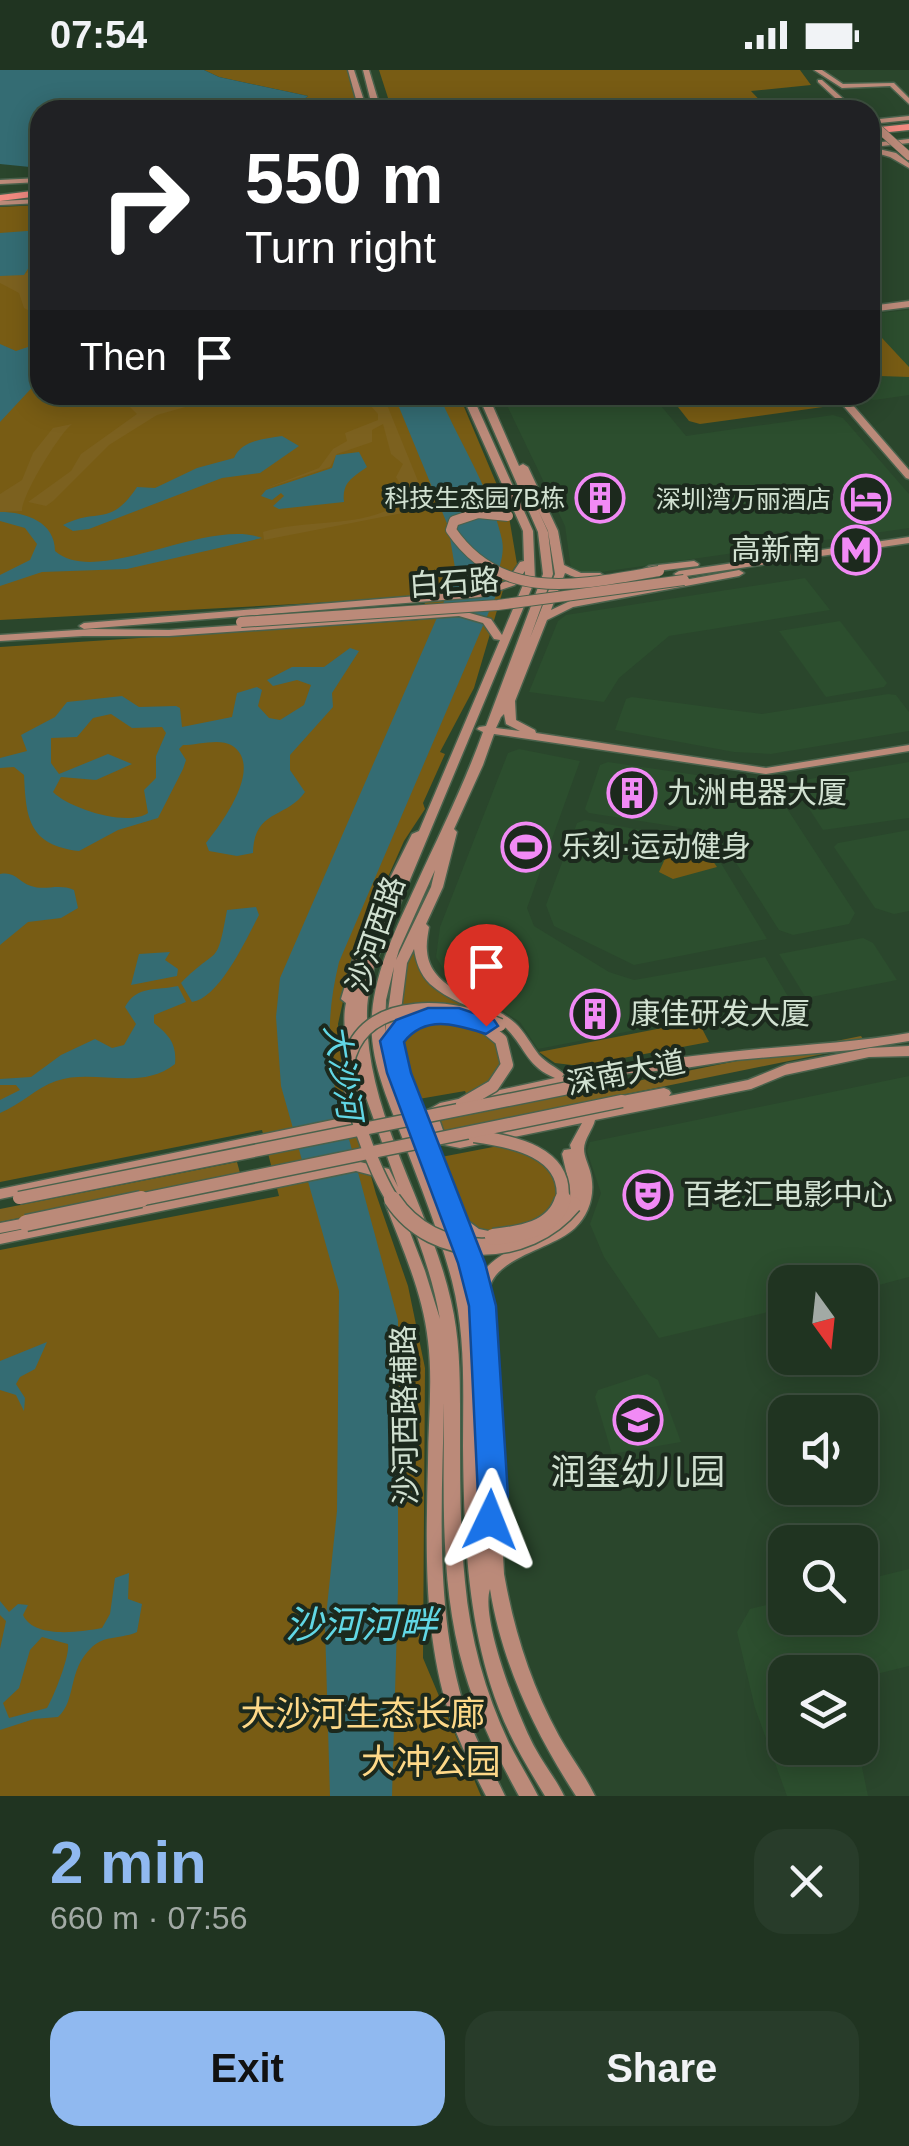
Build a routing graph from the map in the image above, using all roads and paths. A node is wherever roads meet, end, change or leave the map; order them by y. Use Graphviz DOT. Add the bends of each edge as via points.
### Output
graph roads {
  1 [pos="354,70"];
  2 [pos="814,70"];
  3 [pos="367,73"];
  4 [pos="354,82"];
  5 [pos="365,98"];
  6 [pos="362,100"];
  7 [pos="375,100"];
  8 [pos="381,100"];
  9 [pos="842,100"];
  10 [pos="843,100"];
  11 [pos="909,102"];
  12 [pos="907,126"];
  13 [pos="880,127"];
  14 [pos="880,134"];
  15 [pos="880,149"];
  16 [pos="880,150"];
  17 [pos="909,154"];
  18 [pos="896,156"];
  19 [pos="30,190"];
  20 [pos="30,190"];
  21 [pos="0,192"];
  22 [pos="909,303"];
  23 [pos="880,307"];
  24 [pos="471,405"];
  25 [pos="487,405"];
  26 [pos="491,405"];
  27 [pos="850,405"];
  28 [pos="851,405"];
  29 [pos="489,444"];
  30 [pos="909,467"];
  31 [pos="909,476"];
  32 [pos="540,502"];
  33 [pos="512,519"];
  34 [pos="909,544"];
  35 [pos="547,546"];
  36 [pos="769,560"];
  37 [pos="708,563"];
  38 [pos="524,564"];
  39 [pos="560,568"];
  40 [pos="740,572"];
  41 [pos="595,577"];
  42 [pos="682,577"];
  43 [pos="431,598"];
  44 [pos="601,598"];
  45 [pos="427,615"];
  46 [pos="544,619"];
  47 [pos="85,630"];
  48 [pos="497,633"];
  49 [pos="0,635"];
  50 [pos="528,657"];
  51 [pos="507,682"];
  52 [pos="484,695"];
  53 [pos="510,702"];
  54 [pos="491,724"];
  55 [pos="471,726"];
  56 [pos="530,734"];
  57 [pos="909,745"];
  58 [pos="478,764"];
  59 [pos="432,816"];
  60 [pos="454,820"];
  61 [pos="430,904"];
  62 [pos="365,976"];
  63 [pos="392,1041"];
  64 [pos="909,1044"];
  65 [pos="687,1062"];
  66 [pos="346,1066"];
  67 [pos="787,1070"];
  68 [pos="558,1074"];
  69 [pos="580,1076"];
  70 [pos="720,1083"];
  71 [pos="660,1103"];
  72 [pos="610,1112"];
  73 [pos="426,1116"];
  74 [pos="588,1122"];
  75 [pos="432,1138"];
  76 [pos="390,1196"];
  77 [pos="0,1198"];
  78 [pos="455,1218"];
  79 [pos="0,1228"];
  80 [pos="0,1239"];
  81 [pos="451,1249"];
  82 [pos="439,1283"];
  83 [pos="483,1306"];
  84 [pos="486,1326"];
  85 [pos="452,1491"];
  86 [pos="493,1500"];
  87 [pos="435,1545"];
  88 [pos="479,1617"];
  89 [pos="496,1796"];
  90 [pos="529,1796"];
  91 [pos="555,1796"];
  92 [pos="586,1796"];
  1 -- 4 [label="main road"];
  1 -- 5 [label="main road"];
  2 -- 9 [label="main road"];
  2 -- 10 [label="main road"];
  2 -- 11 [label="main road" via="842,86 892,84"];
  3 -- 7 [label="main road"];
  3 -- 8 [label="main road"];
  4 -- 5 [label="main road"];
  4 -- 6 [label="main road"];
  12 -- 13 [label="highway"];
  14 -- 17 [label="main road, bridge"];
  15 -- 17 [label="main road"];
  16 -- 18 [label="main road"];
  17 -- 18 [label="main road"];
  17 -- 18 [label="main road" via="885,147"];
  19 -- 21 [label="highway"];
  20 -- 21 [label="main road"];
  22 -- 23 [label="main road"];
  24 -- 29 [label="main road, 沙河西路"];
  25 -- 35 [label="main road, 沙河西路"];
  26 -- 32 [label="main road"];
  27 -- 31 [label="main road"];
  28 -- 30 [label="main road"];
  29 -- 33 [label="main road"];
  29 -- 52 [label="main road, 沙河西路" via="526,525 532,558 524,597"];
  32 -- 35 [label="main road"];
  32 -- 39 [label="main road"];
  33 -- 37 [label="main road, bridge" via="468,514 451,530 474,560 517,580 566,584"];
  33 -- 38 [label="main road"];
  34 -- 36 [label="main road, 白石路"];
  34 -- 40 [label="main road, 白石路"];
  35 -- 51 [label="main road, 沙河西路" via="545,590"];
  36 -- 37 [label="main road"];
  36 -- 42 [label="main road, 白石路"];
  37 -- 41 [label="main road"];
  38 -- 43 [label="main road" via="511,582 488,593"];
  38 -- 48 [label="main road"];
  39 -- 41 [label="main road"];
  39 -- 46 [label="main road"];
  40 -- 42 [label="main road, 白石路"];
  40 -- 44 [label="main road"];
  41 -- 44 [label="main road" via="579,588 588,598"];
  42 -- 47 [label="main road, 白石路, bridge" via="498,605"];
  43 -- 45 [label="main road" via="436,605"];
  43 -- 47 [label="main road"];
  44 -- 46 [label="main road" via="556,609"];
  45 -- 47 [label="main road" via="169,633"];
  45 -- 48 [label="main road, bridge" via="467,614"];
  46 -- 50 [label="main road"];
  47 -- 49 [label="main road, 白石路"];
  48 -- 52 [label="main road"];
  50 -- 51 [label="main road"];
  50 -- 53 [label="main road"];
  51 -- 54 [label="main road, 沙河西路"];
  52 -- 55 [label="main road, 沙河西路"];
  53 -- 54 [label="main road"];
  53 -- 56 [label="main road" via="510,722"];
  54 -- 55 [label="main road"];
  54 -- 56 [label="main road"];
  54 -- 58 [label="main road, 沙河西路"];
  55 -- 59 [label="main road, 沙河西路"];
  56 -- 57 [label="main road" via="766,771"];
  56 -- 58 [label="main road" via="496,742"];
  58 -- 60 [label="main road, 沙河西路"];
  59 -- 62 [label="main road, 沙河西路"];
  59 -- 66 [label="main road, 沙河西路辅路" via="408,848 350,987"];
  60 -- 61 [label="main road"];
  60 -- 81 [label="main road, 沙河西路" via="392,950 378,1027 388,1084"];
  61 -- 63 [label="main road" via="397,980"];
  61 -- 68 [label="main road" via="420,945 433,978 450,994 504,1020 535,1063"];
  62 -- 77 [label="main road" via="348,1032 360,1104 346,1122"];
  62 -- 82 [label="main road, 沙河西路" via="359,1029 366,1073"];
  63 -- 73 [label="main road, bridge" via="411,1022 449,1015 492,1030 504,1046 506,1066 484,1092"];
  63 -- 78 [label="main road"];
  64 -- 65 [label="main road, 深南大道" via="734,1052"];
  64 -- 67 [label="main road, 深南大道"];
  65 -- 69 [label="main road"];
  65 -- 73 [label="main road, 深南大道, bridge"];
  66 -- 68 [label="main road, bridge" via="362,1036 400,1013 454,1008 500,1024 526,1062"];
  66 -- 76 [label="main road, 沙河西路辅路, bridge"];
  67 -- 70 [label="main road, 深南大道"];
  67 -- 71 [label="main road"];
  68 -- 69 [label="main road"];
  69 -- 72 [label="main road" via="445,1106 431,1122 440,1140 454,1143"];
  70 -- 71 [label="main road"];
  70 -- 75 [label="main road, 深南大道, bridge"];
  71 -- 72 [label="main road"];
  72 -- 74 [label="main road"];
  73 -- 77 [label="main road, 深南大道, bridge"];
  74 -- 76 [label="main road, bridge" via="571,1136 576,1191 570,1211 545,1235 516,1245 440,1238 411,1221"];
  74 -- 83 [label="main road" via="577,1145 586,1184 580,1212 554,1237 494,1266 483,1283"];
  75 -- 78 [label="main road, bridge" via="512,1140 557,1164 565,1188 553,1216 526,1233 493,1237"];
  75 -- 79 [label="main road, 深南大道, bridge"];
  76 -- 87 [label="main road, 沙河西路辅路" via="434,1326"];
  78 -- 83 [label="main road"];
  80 -- 82 [label="main road" via="356,1166 384,1173"];
  81 -- 84 [label="main road"];
  81 -- 88 [label="main road, 沙河西路" via="470,1347"];
  82 -- 85 [label="main road, 沙河西路" via="451,1352"];
  83 -- 84 [label="main road"];
  84 -- 86 [label="main road"];
  85 -- 87 [label="main road"];
  85 -- 90 [label="main road, 沙河西路" via="454,1588 465,1652 492,1726"];
  86 -- 88 [label="main road"];
  86 -- 92 [label="main road" via="498,1589 511,1646 537,1714"];
  87 -- 89 [label="main road, 沙河西路辅路" via="443,1669 469,1746"];
  88 -- 91 [label="main road, 沙河西路" via="508,1710"];
}
